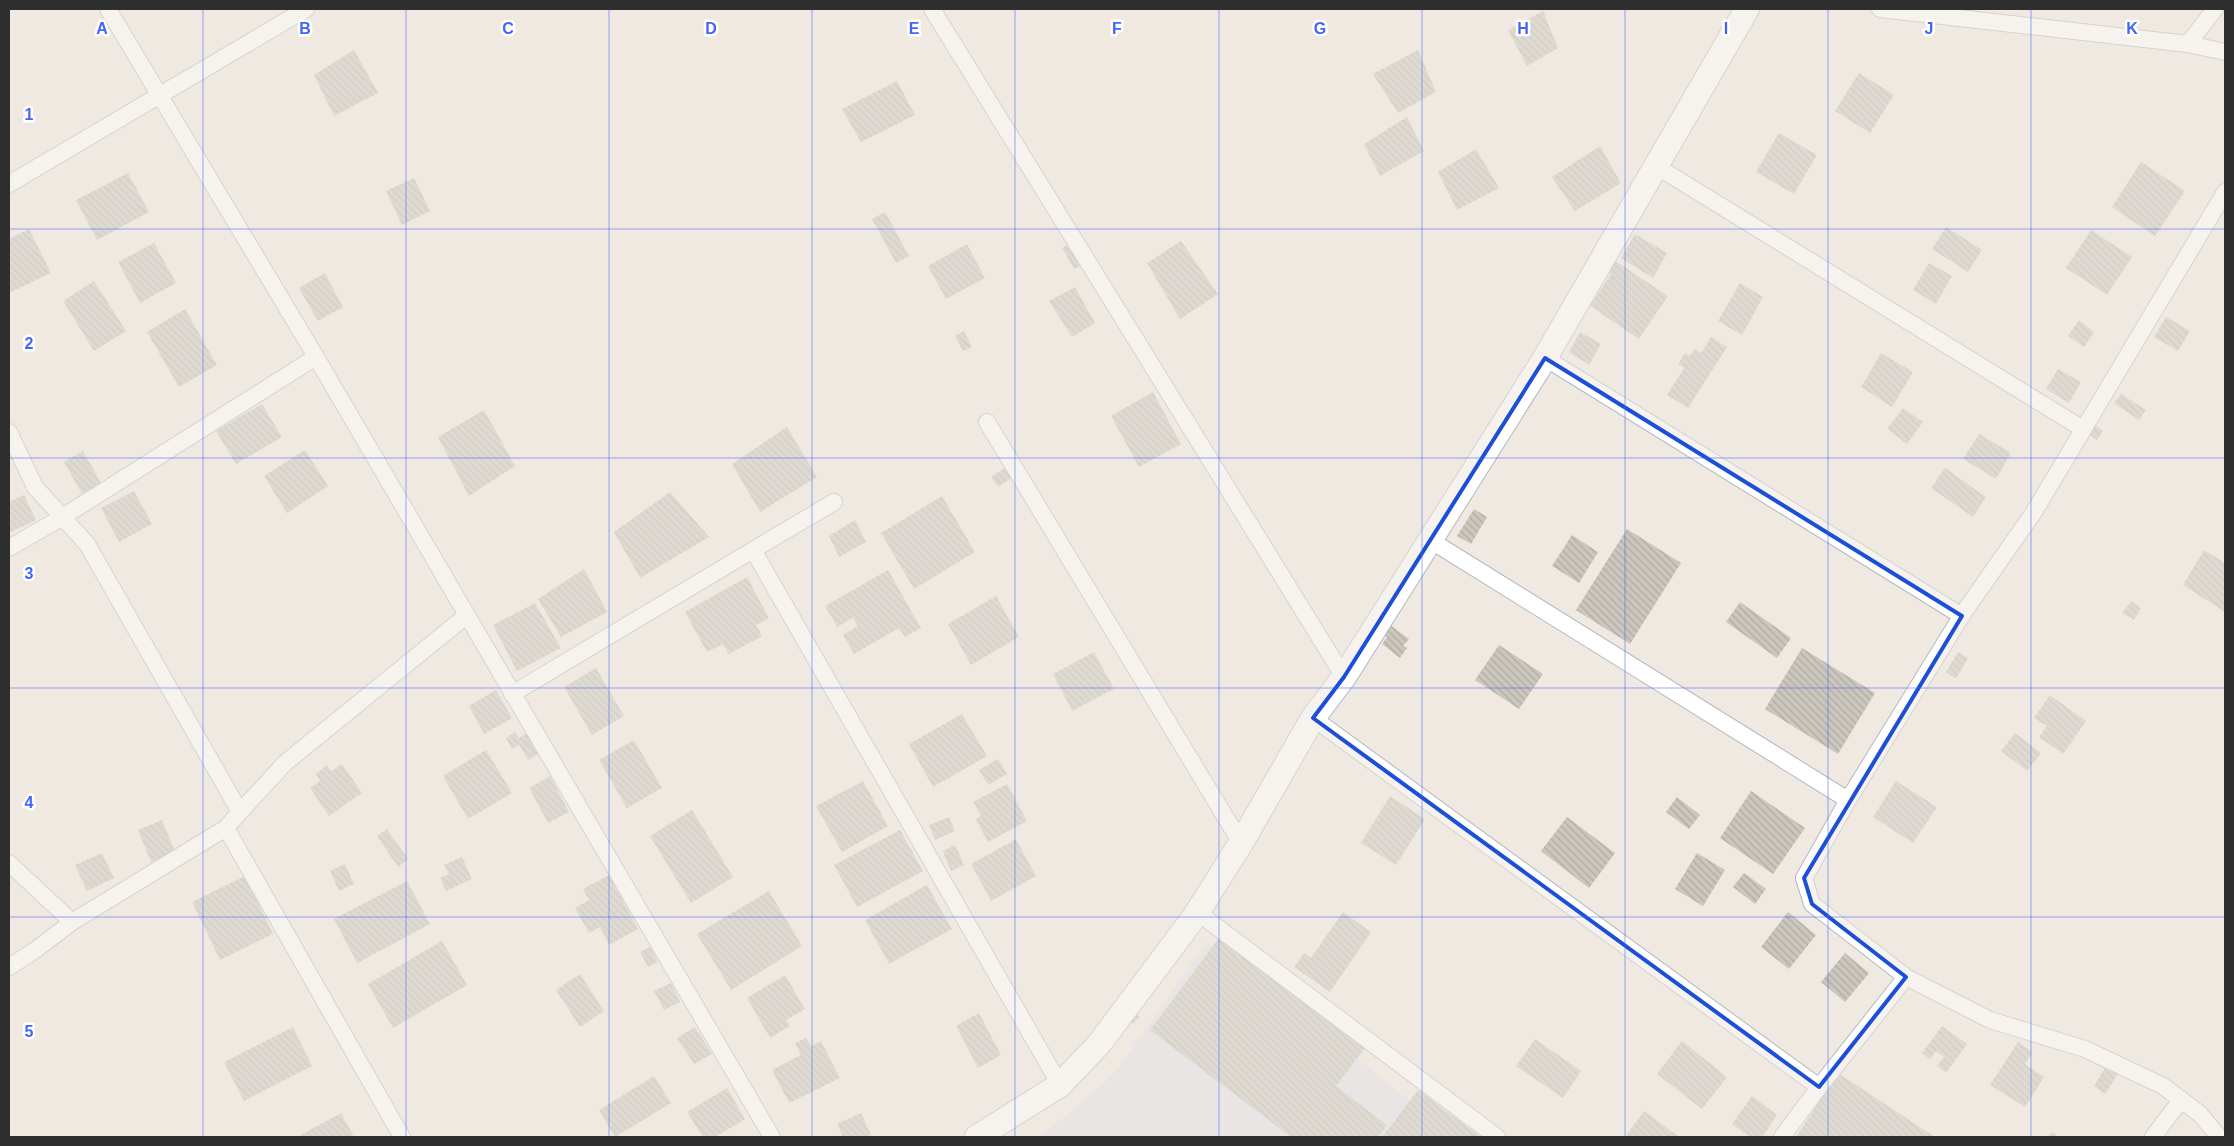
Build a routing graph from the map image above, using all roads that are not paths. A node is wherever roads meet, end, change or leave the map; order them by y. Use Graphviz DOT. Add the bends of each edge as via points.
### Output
graph roads {
  1 [pos="108,9"];
  2 [pos="306,9"];
  3 [pos="932,9"];
  4 [pos="1747,9"];
  5 [pos="1880,9"];
  6 [pos="2215,9"];
  7 [pos="2188,44"];
  8 [pos="2225,52"];
  9 [pos="160,96"];
  10 [pos="1656,166"];
  11 [pos="9,184"];
  12 [pos="2225,192"];
  13 [pos="316,357"];
  14 [pos="1544,358"];
  15 [pos="987,422"];
  16 [pos="2083,429"];
  17 [pos="9,432"];
  18 [pos="834,502"];
  19 [pos="61,518"];
  20 [pos="1430,540"];
  21 [pos="9,548"];
  22 [pos="753,550"];
  23 [pos="466,616"];
  24 [pos="1962,616"];
  25 [pos="1344,677"];
  26 [pos="512,694"];
  27 [pos="1314,718"];
  28 [pos="1848,800"];
  29 [pos="240,812"];
  30 [pos="226,828"];
  31 [pos="1241,843"];
  32 [pos="9,863"];
  33 [pos="1197,912"];
  34 [pos="72,922"];
  35 [pos="9,967"];
  36 [pos="1906,977"];
  37 [pos="1060,1085"];
  38 [pos="1819,1087"];
  39 [pos="2181,1100"];
  40 [pos="402,1137"];
  41 [pos="772,1137"];
  42 [pos="977,1137"];
  43 [pos="1498,1137"];
  44 [pos="1782,1137"];
  45 [pos="2153,1137"];
  46 [pos="2219,1137"];
  1 -- 9 [label="street"];
  2 -- 9 [label="street"];
  3 -- 25 [label="street"];
  4 -- 10 [label="street"];
  5 -- 7 [label="street"];
  6 -- 7 [label="street"];
  7 -- 8 [label="street"];
  9 -- 11 [label="street"];
  9 -- 13 [label="street"];
  10 -- 14 [label="street"];
  10 -- 16 [label="street"];
  12 -- 16 [label="street"];
  13 -- 19 [label="street"];
  13 -- 23 [label="street"];
  14 -- 20 [label="street"];
  14 -- 24 [label="street"];
  15 -- 31 [label="street"];
  16 -- 24 [label="street" via="2034,512"];
  17 -- 19 [label="street" via="35,487"];
  18 -- 22 [label="street"];
  19 -- 21 [label="street"];
  19 -- 29 [label="street" via="87,544"];
  20 -- 25 [label="street"];
  20 -- 28 [label="street"];
  22 -- 26 [label="street"];
  22 -- 37 [label="street"];
  23 -- 26 [label="street"];
  23 -- 29 [label="street" via="285,763"];
  24 -- 28 [label="street"];
  25 -- 27 [label="street"];
  26 -- 41 [label="street"];
  27 -- 31 [label="street"];
  27 -- 38 [label="street"];
  28 -- 36 [label="street" via="1804,878 1812,904"];
  29 -- 30 [label="street"];
  30 -- 34 [label="street"];
  30 -- 40 [label="street"];
  31 -- 33 [label="street"];
  32 -- 34 [label="street"];
  33 -- 37 [label="street" via="1099,1044"];
  33 -- 43 [label="street"];
  34 -- 35 [label="street"];
  36 -- 38 [label="street"];
  36 -- 39 [label="street" via="1990,1020 2085,1049 2163,1086"];
  37 -- 42 [label="street"];
  38 -- 44 [label="street"];
  39 -- 45 [label="street"];
  39 -- 46 [label="street" via="2200,1114"];
}
